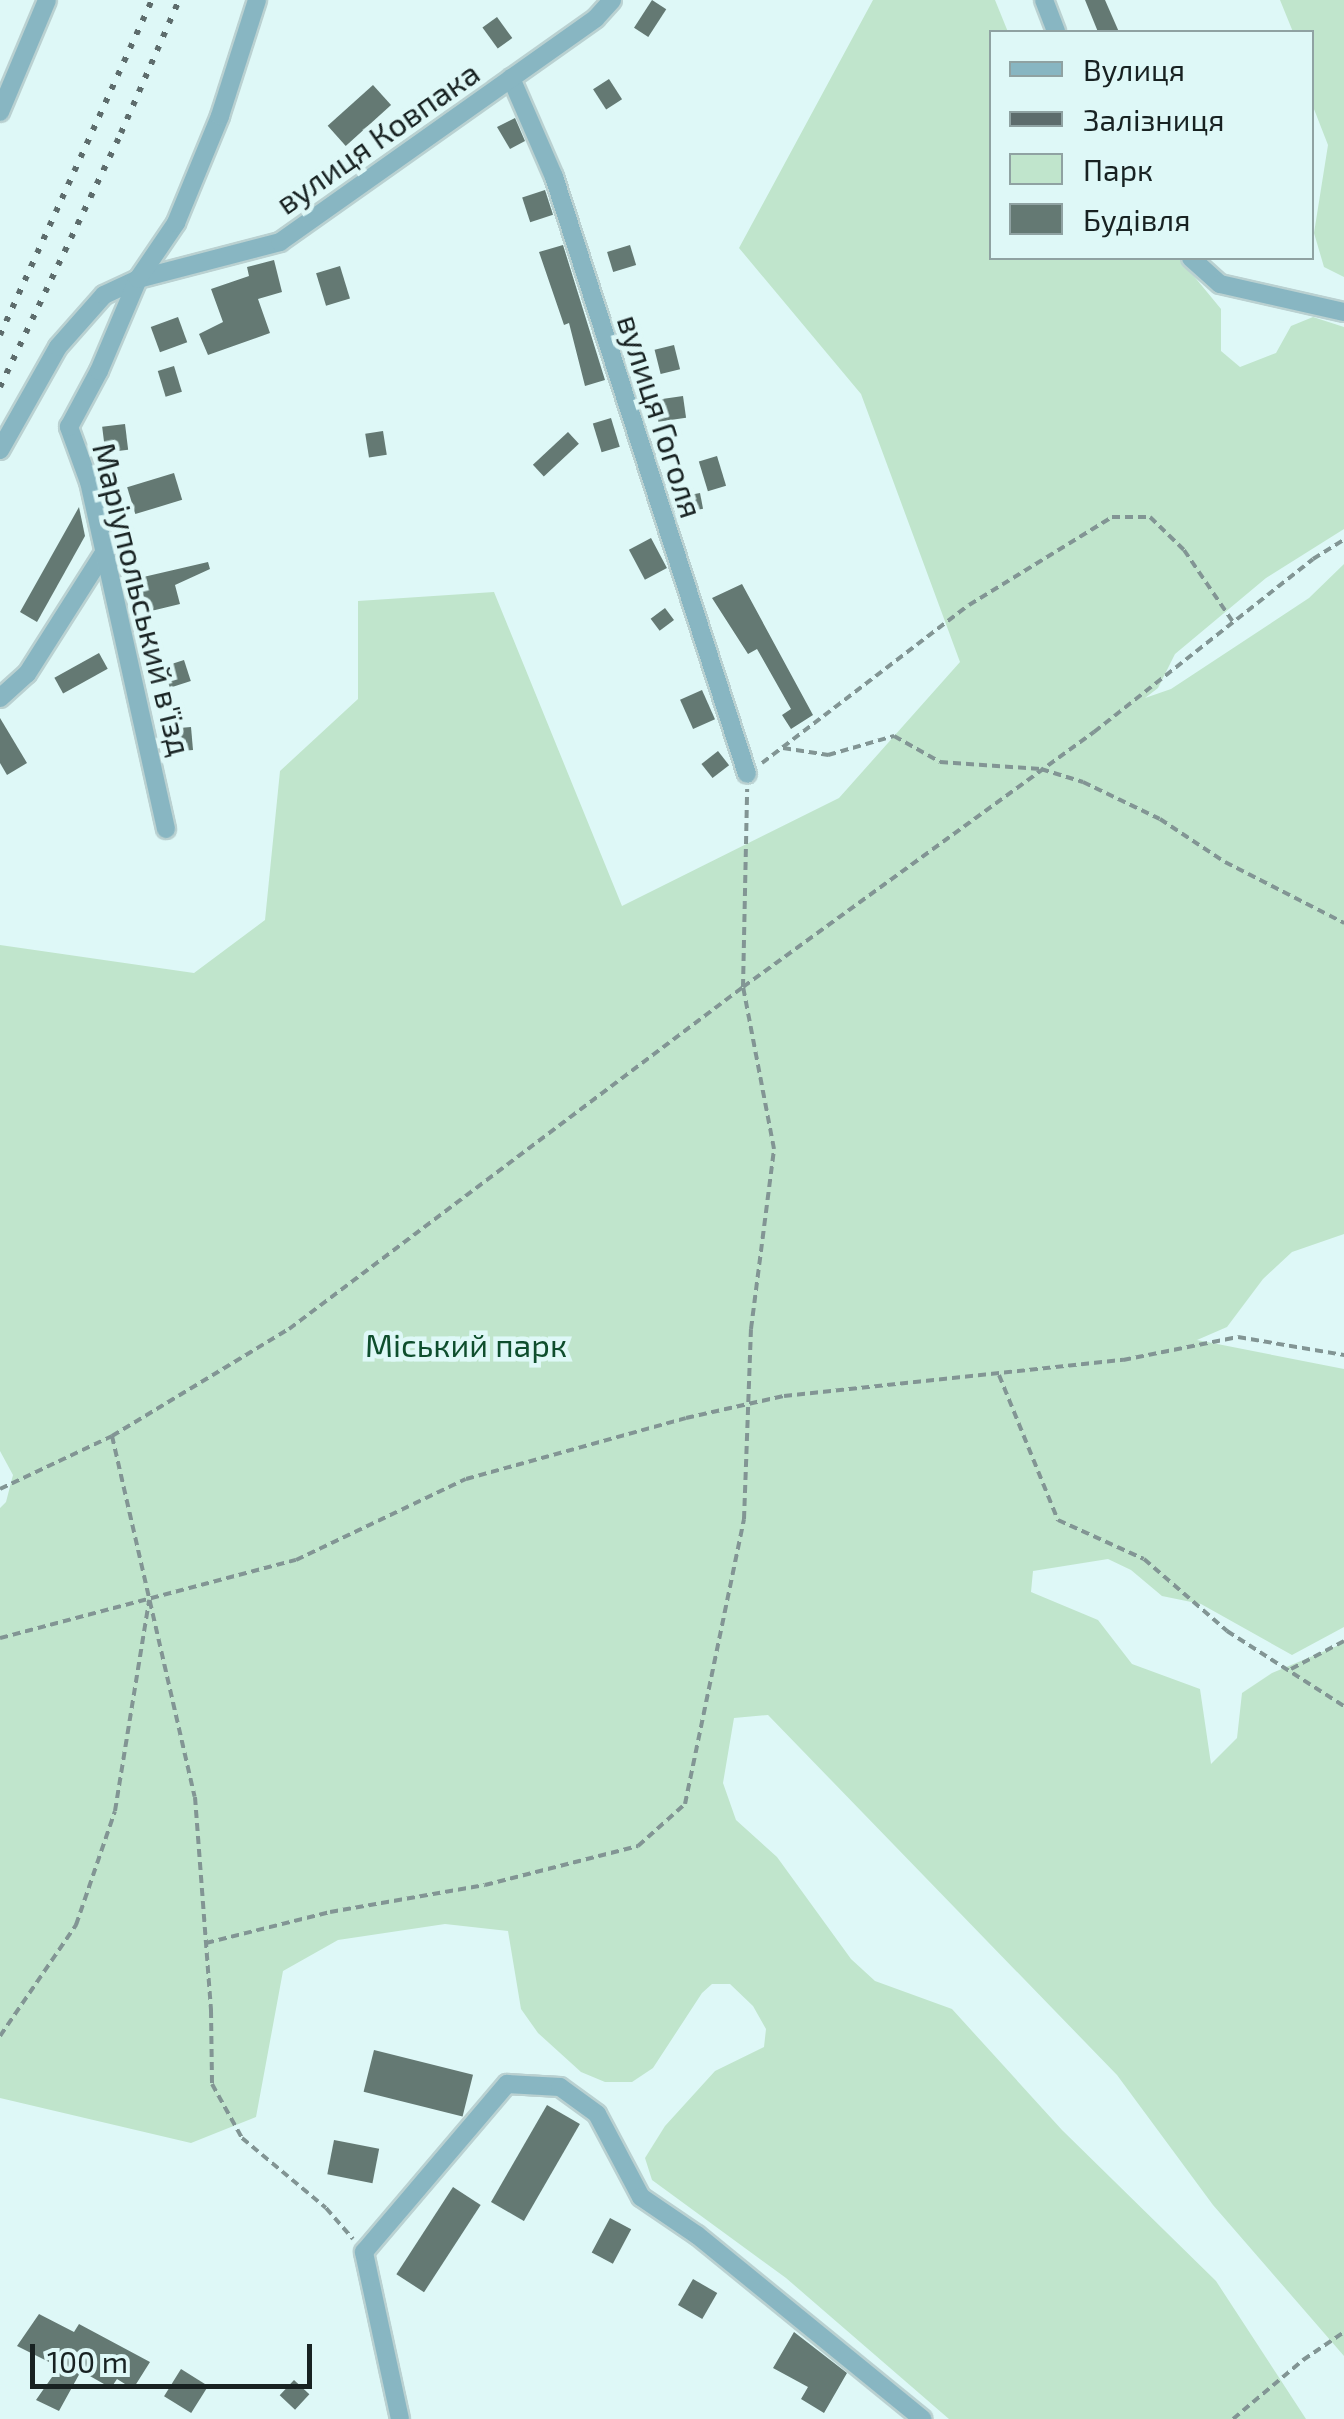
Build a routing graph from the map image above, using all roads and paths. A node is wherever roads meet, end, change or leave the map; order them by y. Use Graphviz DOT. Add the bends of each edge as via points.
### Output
graph roads {
  1 [pos="47,0"];
  2 [pos="257,0"];
  3 [pos="612,0"];
  4 [pos="1044,0"];
  5 [pos="1055,30"];
  6 [pos="511,78"];
  7 [pos="0,112"];
  8 [pos="1194,260"];
  9 [pos="138,278"];
  10 [pos="1344,312"];
  11 [pos="0,450"];
  12 [pos="1344,540"];
  13 [pos="105,550"];
  14 [pos="1232,622"];
  15 [pos="0,698"];
  16 [pos="783,748"];
  17 [pos="1040,770"];
  18 [pos="747,774"];
  19 [pos="166,829"];
  20 [pos="1344,923"];
  21 [pos="743,988"];
  22 [pos="1344,1355"];
  23 [pos="999,1375"];
  24 [pos="749,1404"];
  25 [pos="112,1436"];
  26 [pos="0,1489"];
  27 [pos="150,1596"];
  28 [pos="0,1638"];
  29 [pos="1344,1640"];
  30 [pos="1291,1669"];
  31 [pos="1344,1706"];
  32 [pos="206,1943"];
  33 [pos="0,2036"];
  34 [pos="364,2252"];
  35 [pos="1344,2332"];
  36 [pos="400,2419"];
  37 [pos="923,2419"];
  38 [pos="1233,2419"];
  1 -- 7 [label="street"];
  2 -- 9 [label="street" via="176,223"];
  3 -- 6 [label="street, вулиця Ковпака"];
  4 -- 5 [label="street"];
  6 -- 9 [label="street, вулиця Ковпака" via="280,242"];
  6 -- 18 [label="street, вулиця Гоголя" via="554,177"];
  8 -- 10 [label="street" via="1220,284"];
  9 -- 11 [label="street, вулиця Ковпака" via="104,295 80,318"];
  9 -- 13 [label="street, Маріупольський в'їзд" via="69,427"];
  12 -- 14 [label="path"];
  13 -- 15 [label="street" via="27,674"];
  13 -- 19 [label="street, Маріупольський в'їзд"];
  14 -- 16 [label="path" via="1184,550 1150,517 1112,517 969,605"];
  14 -- 17 [label="path"];
  16 -- 17 [label="path" via="828,755 894,736 940,762"];
  16 -- 18 [label="path"];
  17 -- 20 [label="path" via="1083,782 1160,819 1225,862"];
  17 -- 21 [label="path"];
  18 -- 21 [label="path"];
  21 -- 24 [label="path" via="774,1149 751,1329"];
  21 -- 25 [label="path" via="288,1328"];
  22 -- 23 [label="path" via="1238,1337"];
  23 -- 24 [label="path"];
  23 -- 30 [label="path" via="1058,1520 1144,1559 1226,1631"];
  24 -- 27 [label="path" via="466,1478 296,1560"];
  24 -- 32 [label="path" via="744,1518 685,1804 638,1846"];
  25 -- 26 [label="path"];
  25 -- 27 [label="path"];
  27 -- 28 [label="path"];
  27 -- 32 [label="path" via="194,1796"];
  27 -- 33 [label="path" via="115,1810 76,1925"];
  29 -- 30 [label="path"];
  30 -- 31 [label="path"];
  32 -- 34 [label="path" via="212,2084 242,2138 326,2208"];
  34 -- 36 [label="street"];
  34 -- 37 [label="street" via="506,2084 560,2087 597,2114 641,2197"];
  35 -- 38 [label="path"];
}
